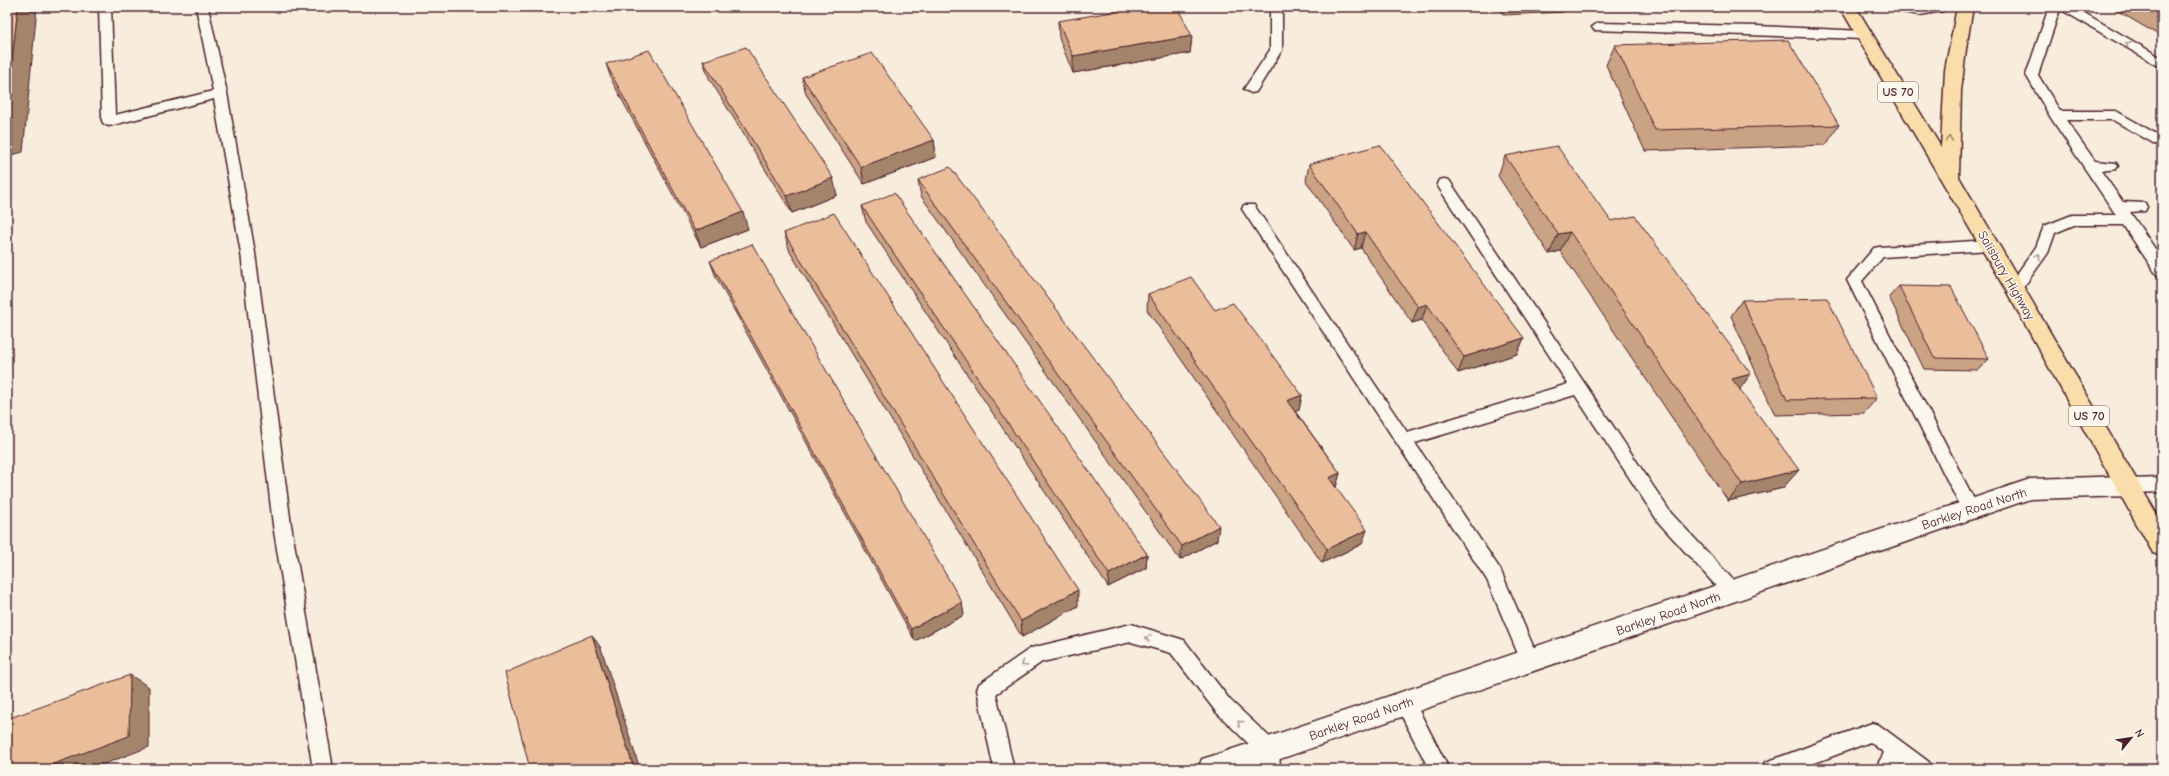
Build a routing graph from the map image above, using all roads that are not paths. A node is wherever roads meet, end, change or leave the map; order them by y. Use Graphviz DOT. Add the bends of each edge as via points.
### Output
graph roads {
  1 [pos="105,7"];
  2 [pos="202,7"];
  3 [pos="1276,7"];
  4 [pos="1848,7"];
  5 [pos="1904,7"];
  6 [pos="1937,7"];
  7 [pos="1965,7"];
  8 [pos="2056,7"];
  9 [pos="2065,7"];
  10 [pos="1598,27"];
  11 [pos="1864,36"];
  12 [pos="2162,64"];
  13 [pos="1251,90"];
  14 [pos="220,92"];
  15 [pos="2056,115"];
  16 [pos="2162,142"];
  17 [pos="2091,166"];
  18 [pos="2112,166"];
  19 [pos="1950,178"];
  20 [pos="1444,184"];
  21 [pos="2118,207"];
  22 [pos="2140,207"];
  23 [pos="1249,209"];
  24 [pos="2127,220"];
  25 [pos="1990,245"];
  26 [pos="2147,249"];
  27 [pos="2162,249"];
  28 [pos="2162,271"];
  29 [pos="2015,288"];
  30 [pos="1579,387"];
  31 [pos="1404,440"];
  32 [pos="2162,485"];
  33 [pos="2129,486"];
  34 [pos="1970,509"];
  35 [pos="2162,545"];
  36 [pos="1732,591"];
  37 [pos="1530,660"];
  38 [pos="1405,703"];
  39 [pos="1897,751"];
  40 [pos="1270,759"];
  41 [pos="323,769"];
  42 [pos="1004,769"];
  43 [pos="1212,769"];
  44 [pos="1439,769"];
  45 [pos="1773,769"];
  46 [pos="1885,769"];
  47 [pos="1922,769"];
  1 -- 14 [label="lane" via="109,121"];
  2 -- 14 [label="lane"];
  3 -- 13 [label="lane" via="1276,50"];
  4 -- 11 [label="highway, Salisbury Highway / US 70"];
  5 -- 6 [label="street" via="1920,10"];
  19 -- 7 [label="highway, one-way" via="1949,128 1952,86"];
  8 -- 15 [label="lane" via="2032,75"];
  12 -- 9 [label="lane, one-way"];
  10 -- 11 [label="lane" via="1756,30"];
  11 -- 19 [label="highway, Salisbury Highway / US 70"];
  14 -- 41 [label="lane" via="248,253 282,525"];
  15 -- 16 [label="lane" via="2116,116"];
  15 -- 17 [label="lane"];
  17 -- 18 [label="lane"];
  17 -- 21 [label="lane"];
  19 -- 25 [label="highway, Salisbury Highway / US 70"];
  20 -- 30 [label="lane"];
  21 -- 22 [label="lane"];
  21 -- 24 [label="lane"];
  23 -- 31 [label="lane"];
  24 -- 26 [label="lane"];
  29 -- 24 [label="lane, one-way" via="2043,249 2049,230 2072,220"];
  25 -- 29 [label="highway, Salisbury Highway / US 70"];
  25 -- 34 [label="lane" via="1879,252 1854,280"];
  26 -- 27 [label="lane"];
  26 -- 28 [label="lane"];
  29 -- 33 [label="highway, Salisbury Highway / US 70"];
  30 -- 31 [label="lane"];
  30 -- 36 [label="lane" via="1664,518"];
  31 -- 37 [label="lane" via="1494,575"];
  32 -- 33 [label="lane"];
  33 -- 34 [label="street, Barkley Road North" via="2030,489"];
  33 -- 35 [label="highway, Salisbury Highway / US 70"];
  34 -- 36 [label="street, Barkley Road North"];
  36 -- 37 [label="street, Barkley Road North"];
  37 -- 38 [label="street, Barkley Road North"];
  38 -- 40 [label="street, Barkley Road North"];
  38 -- 44 [label="lane"];
  39 -- 45 [label="lane" via="1872,732"];
  39 -- 46 [label="lane"];
  39 -- 47 [label="lane"];
  40 -- 42 [label="lane, one-way" via="1223,706 1178,646 1131,634 1038,654 986,690"];
  40 -- 43 [label="street, Barkley Road North"];
}
